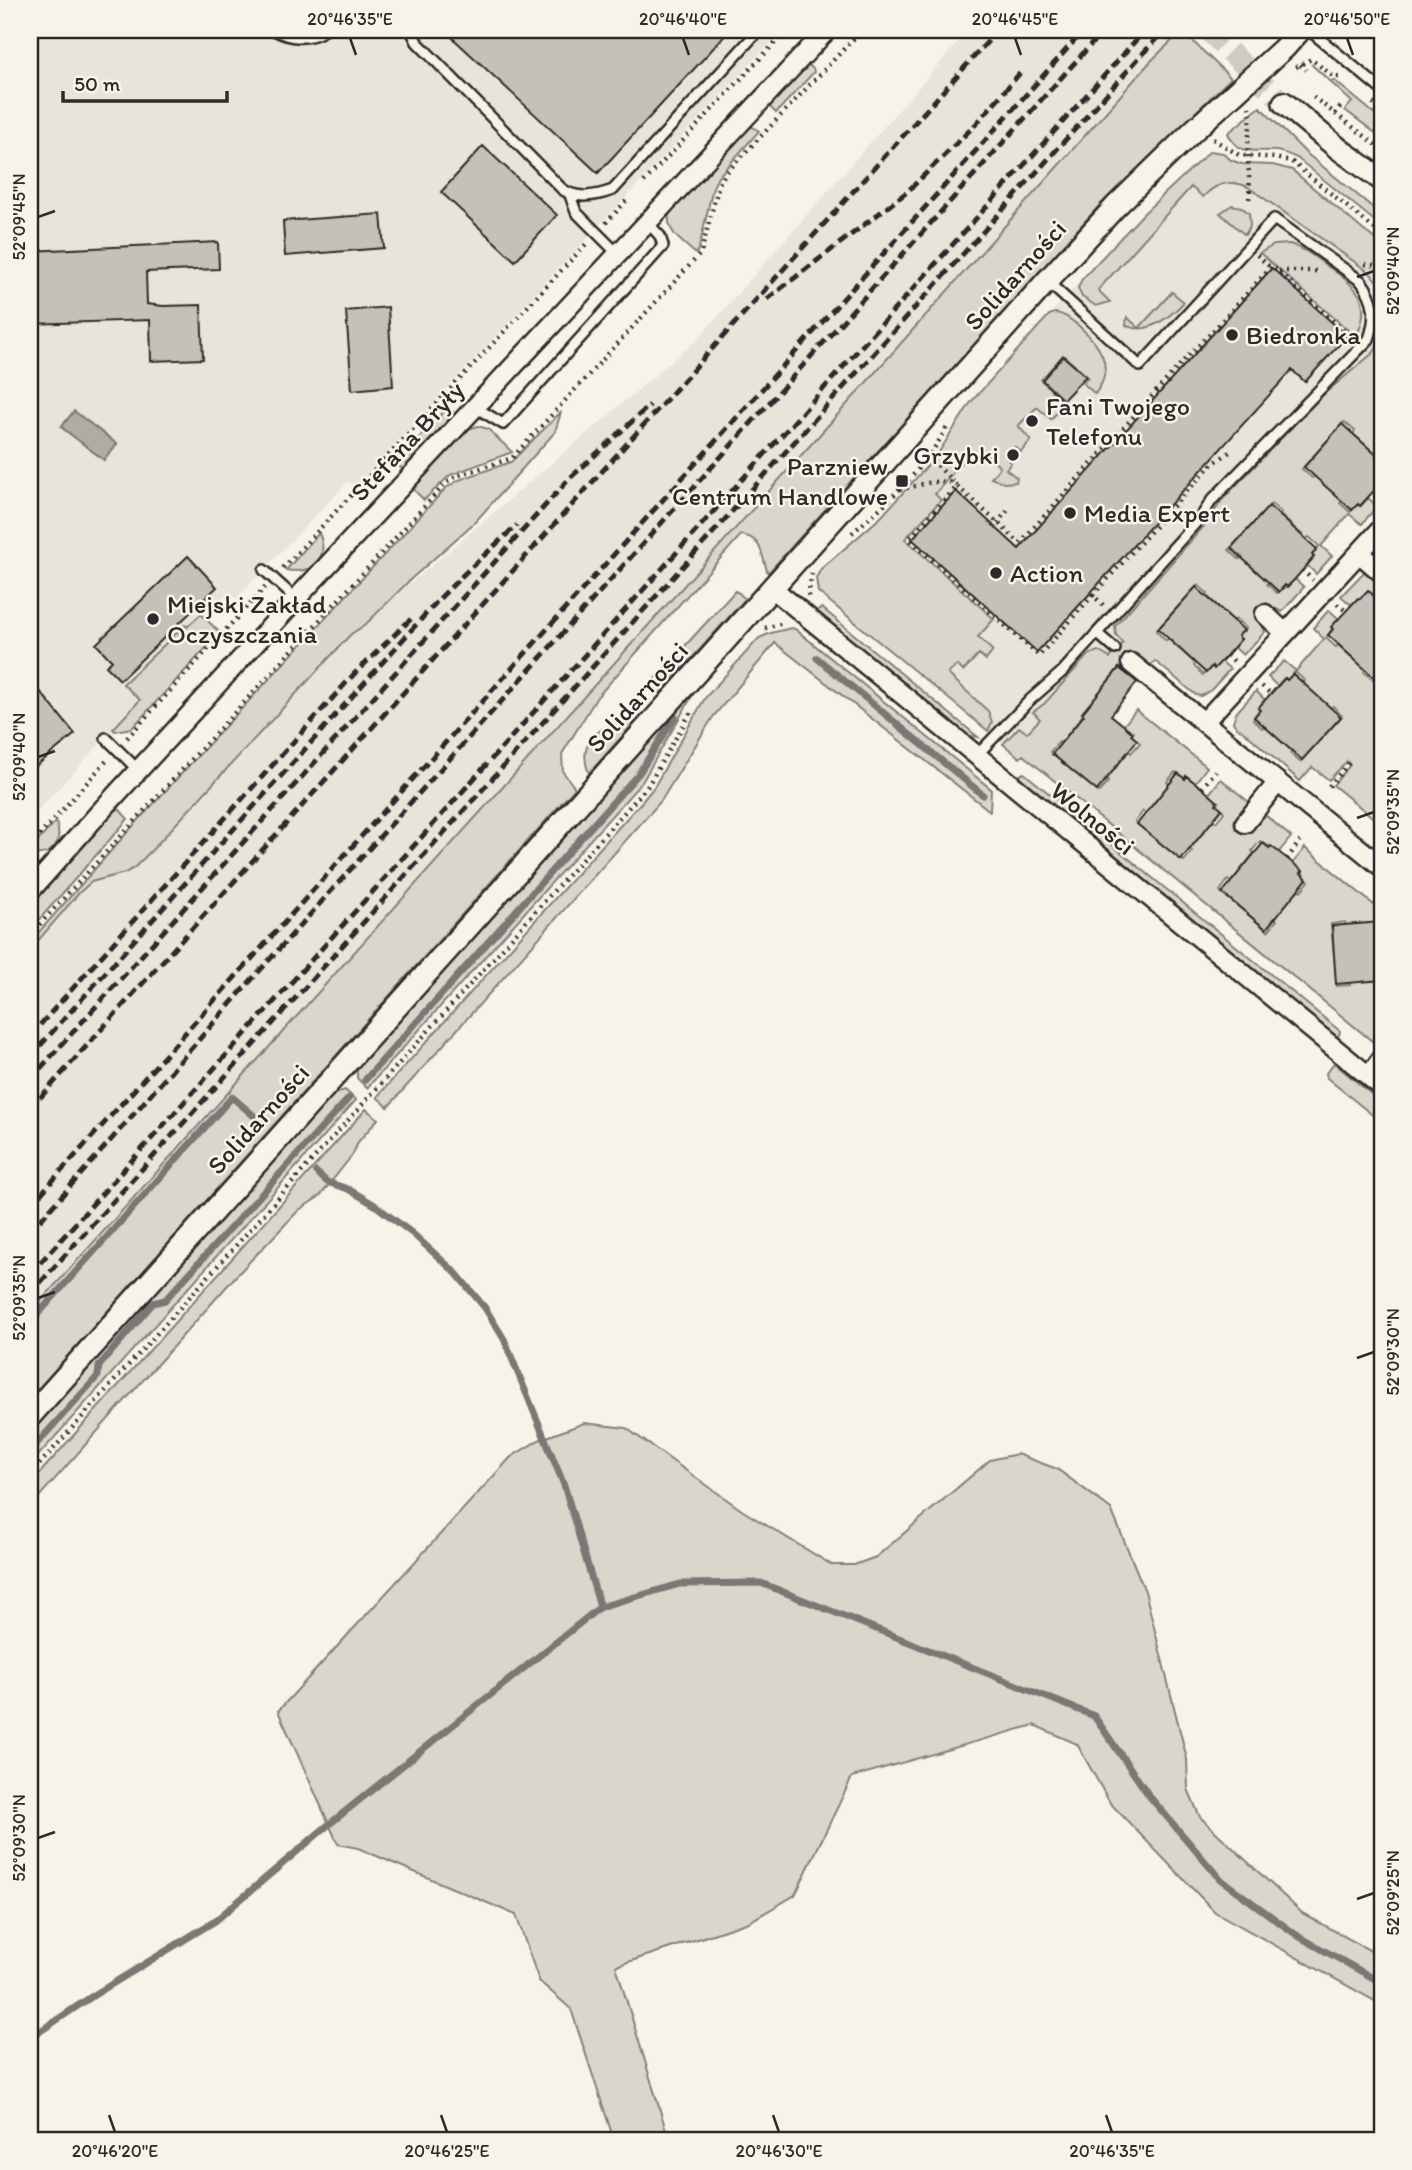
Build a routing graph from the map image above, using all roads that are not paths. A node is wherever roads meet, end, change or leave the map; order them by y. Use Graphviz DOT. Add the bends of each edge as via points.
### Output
graph roads {
  1 [pos="274,30"];
  2 [pos="325,30"];
  3 [pos="411,30"];
  4 [pos="759,30"];
  5 [pos="827,30"];
  6 [pos="1300,30"];
  7 [pos="1309,30"];
  8 [pos="1382,90"];
  9 [pos="1284,103"];
  10 [pos="1382,180"];
  11 [pos="570,195"];
  12 [pos="647,222"];
  13 [pos="618,254"];
  14 [pos="1047,281"];
  15 [pos="475,407"];
  16 [pos="1382,528"];
  17 [pos="1360,554"];
  18 [pos="264,570"];
  19 [pos="1382,573"];
  20 [pos="772,588"];
  21 [pos="296,599"];
  22 [pos="1265,614"];
  23 [pos="1286,633"];
  24 [pos="1098,634"];
  25 [pos="1115,649"];
  26 [pos="1131,663"];
  27 [pos="1204,722"];
  28 [pos="106,738"];
  29 [pos="976,756"];
  30 [pos="138,770"];
  31 [pos="1278,782"];
  32 [pos="1245,822"];
  33 [pos="1382,867"];
  34 [pos="34,878"];
  35 [pos="1382,1058"];
  36 [pos="1376,1081"];
  37 [pos="30,1416"];
  1 -- 2 [label="lane" via="292,38"];
  3 -- 11 [label="lane" via="417,42"];
  4 -- 11 [label="lane" via="613,190"];
  5 -- 12 [label="street, Stefana Bryły"];
  6 -- 14 [label="street, Solidarności" via="1116,206"];
  7 -- 8 [label="lane"];
  9 -- 10 [label="street"];
  11 -- 13 [label="lane" via="576,212"];
  12 -- 13 [label="street, Stefana Bryły"];
  12 -- 15 [label="lane" via="663,246 503,424"];
  13 -- 15 [label="street, Stefana Bryły"];
  14 -- 20 [label="street, Solidarności"];
  14 -- 24 [label="lane" via="1140,366 1274,219 1361,281 1375,307 1369,339 1212,500"];
  15 -- 21 [label="street, Stefana Bryły"];
  16 -- 17 [label="street"];
  17 -- 19 [label="street"];
  17 -- 23 [label="street"];
  18 -- 21 [label="lane"];
  20 -- 29 [label="street, Wolności"];
  20 -- 37 [label="street, Solidarności"];
  21 -- 30 [label="street, Stefana Bryły"];
  22 -- 23 [label="street"];
  23 -- 27 [label="street"];
  24 -- 25 [label="lane"];
  24 -- 29 [label="lane"];
  26 -- 27 [label="street"];
  27 -- 31 [label="street"];
  28 -- 30 [label="lane"];
  29 -- 36 [label="street, Wolności"];
  30 -- 34 [label="street, Stefana Bryły"];
  31 -- 32 [label="street"];
  31 -- 33 [label="street"];
  35 -- 36 [label="street"];
}
